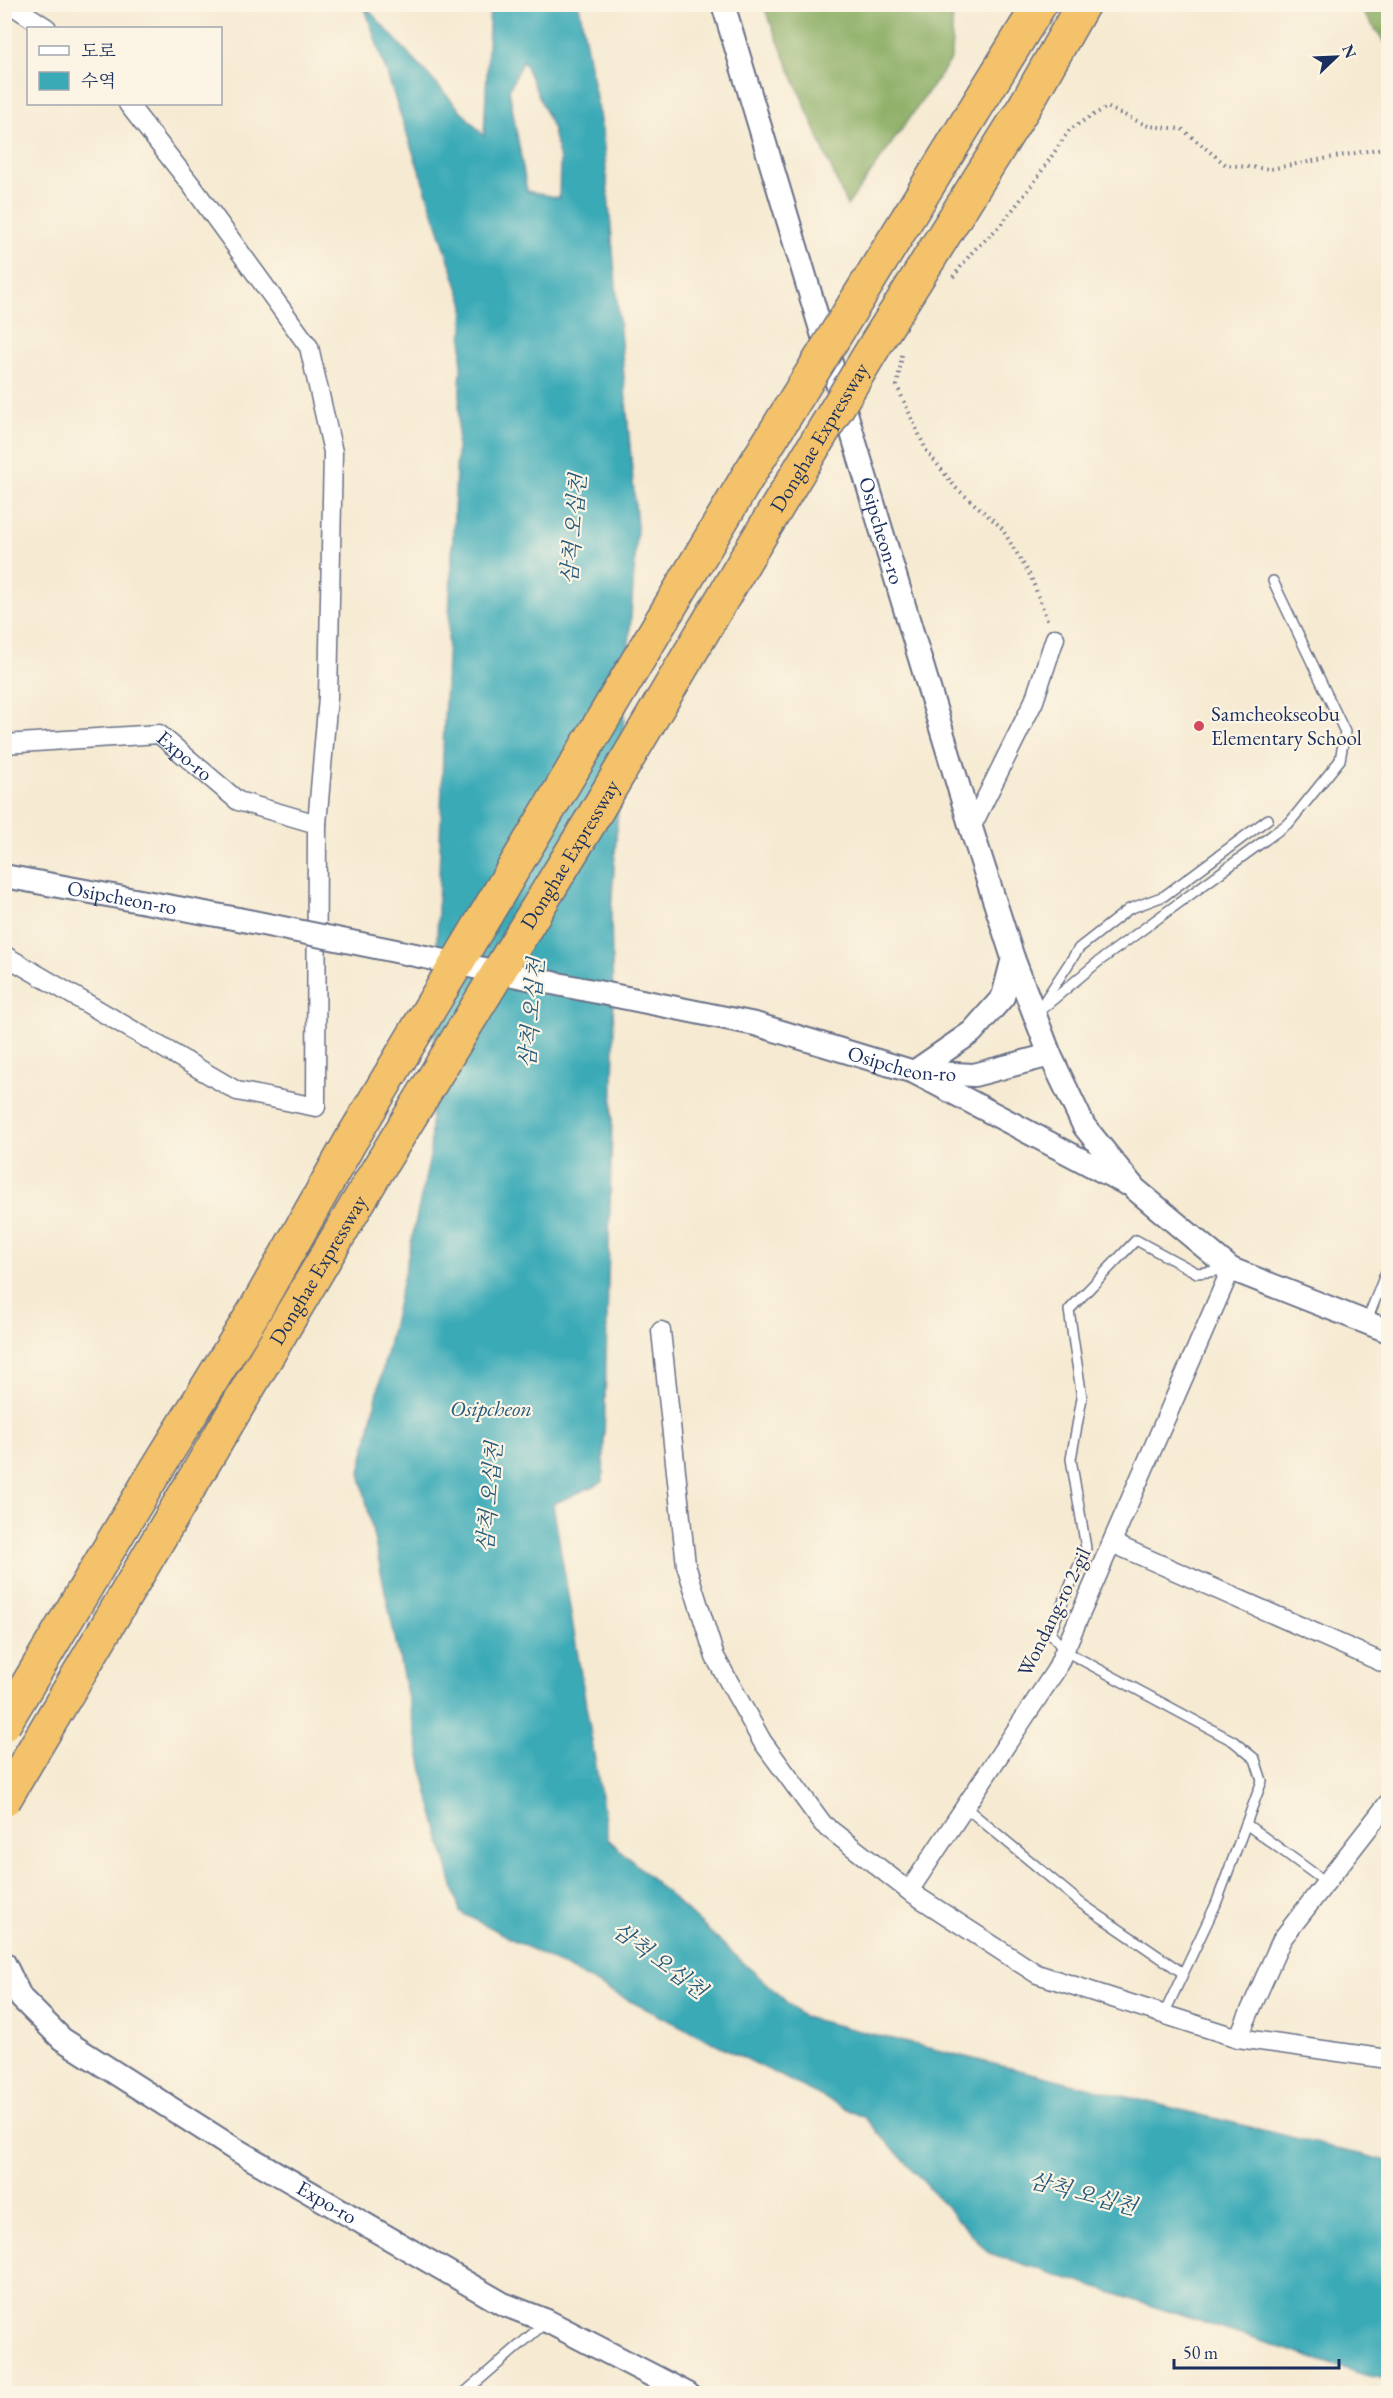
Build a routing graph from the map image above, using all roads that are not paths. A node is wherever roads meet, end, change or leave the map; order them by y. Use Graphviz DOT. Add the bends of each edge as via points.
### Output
graph roads {
  1 [pos="10,4"];
  2 [pos="723,4"];
  3 [pos="1040,4"];
  4 [pos="1083,4"];
  5 [pos="45,27"];
  6 [pos="129,105"];
  7 [pos="1273,581"];
  8 [pos="1054,638"];
  9 [pos="4,744"];
  10 [pos="1268,819"];
  11 [pos="316,824"];
  12 [pos="971,828"];
  13 [pos="4,876"];
  14 [pos="4,955"];
  15 [pos="1013,958"];
  16 [pos="1035,1016"];
  17 [pos="1050,1055"];
  18 [pos="915,1072"];
  19 [pos="1135,1189"];
  20 [pos="1389,1267"];
  21 [pos="1231,1269"];
  22 [pos="1366,1323"];
  23 [pos="662,1331"];
  24 [pos="1389,1331"];
  25 [pos="1112,1543"];
  26 [pos="1065,1651"];
  27 [pos="1389,1665"];
  28 [pos="4,1724"];
  29 [pos="4,1800"];
  30 [pos="1389,1803"];
  31 [pos="965,1807"];
  32 [pos="1246,1824"];
  33 [pos="1326,1883"];
  34 [pos="909,1891"];
  35 [pos="4,1963"];
  36 [pos="1184,1973"];
  37 [pos="1164,2014"];
  38 [pos="1239,2038"];
  39 [pos="1389,2059"];
  40 [pos="547,2321"];
  41 [pos="463,2394"];
  42 [pos="688,2394"];
  1 -- 5 [label="street"];
  2 -- 12 [label="street, Osipcheon-ro"];
  3 -- 28 [label="highway, Donghae Expressway, bridge" via="748,476 255,1310"];
  4 -- 29 [label="highway, Donghae Expressway, bridge" via="1026,104 877,342 372,1179"];
  6 -- 11 [label="street" via="309,347 333,452 327,697"];
  7 -- 16 [label="lane" via="1345,732 1340,760 1290,822 1098,962"];
  8 -- 12 [label="street" via="1034,701"];
  9 -- 11 [label="street, Expo-ro" via="159,734 238,801"];
  10 -- 16 [label="lane" via="1164,896 1129,909 1079,948"];
  11 -- 14 [label="street" via="316,1107 237,1091"];
  12 -- 15 [label="street, Osipcheon-ro"];
  13 -- 18 [label="street, Osipcheon-ro, bridge" via="238,919 755,1024"];
  15 -- 16 [label="street, Osipcheon-ro"];
  15 -- 18 [label="street" via="1003,997 972,1032"];
  16 -- 17 [label="street, Osipcheon-ro"];
  17 -- 18 [label="street, Osipcheon-ro" via="974,1075"];
  17 -- 19 [label="street, Osipcheon-ro" via="1084,1126"];
  18 -- 19 [label="street"];
  19 -- 21 [label="street, Osipcheon-ro"];
  20 -- 22 [label="lane"];
  21 -- 22 [label="street, Osipcheon-ro"];
  21 -- 25 [label="street"];
  21 -- 26 [label="lane" via="1197,1274 1136,1240 1069,1310 1082,1398 1071,1459 1086,1548 1050,1633"];
  22 -- 24 [label="street, Osipcheon-ro"];
  23 -- 34 [label="street" via="686,1565 715,1658 762,1741 823,1824"];
  25 -- 26 [label="street, Wondang-ro 2-gil"];
  25 -- 27 [label="street, Wondang-ro 2-gil"];
  26 -- 31 [label="street, Wondang-ro 2-gil"];
  26 -- 32 [label="lane" via="1233,1741 1255,1759 1262,1780"];
  30 -- 33 [label="street"];
  31 -- 34 [label="street, Wondang-ro 2-gil"];
  31 -- 36 [label="lane" via="1082,1904"];
  32 -- 33 [label="lane"];
  32 -- 36 [label="lane" via="1216,1904"];
  33 -- 38 [label="street" via="1282,1939"];
  34 -- 37 [label="street" via="1037,1974"];
  35 -- 40 [label="street, Expo-ro" via="21,1998 62,2039 233,2148 503,2304"];
  36 -- 37 [label="lane"];
  37 -- 38 [label="street"];
  38 -- 39 [label="street"];
  40 -- 41 [label="lane"];
  40 -- 42 [label="street, Expo-ro"];
}
